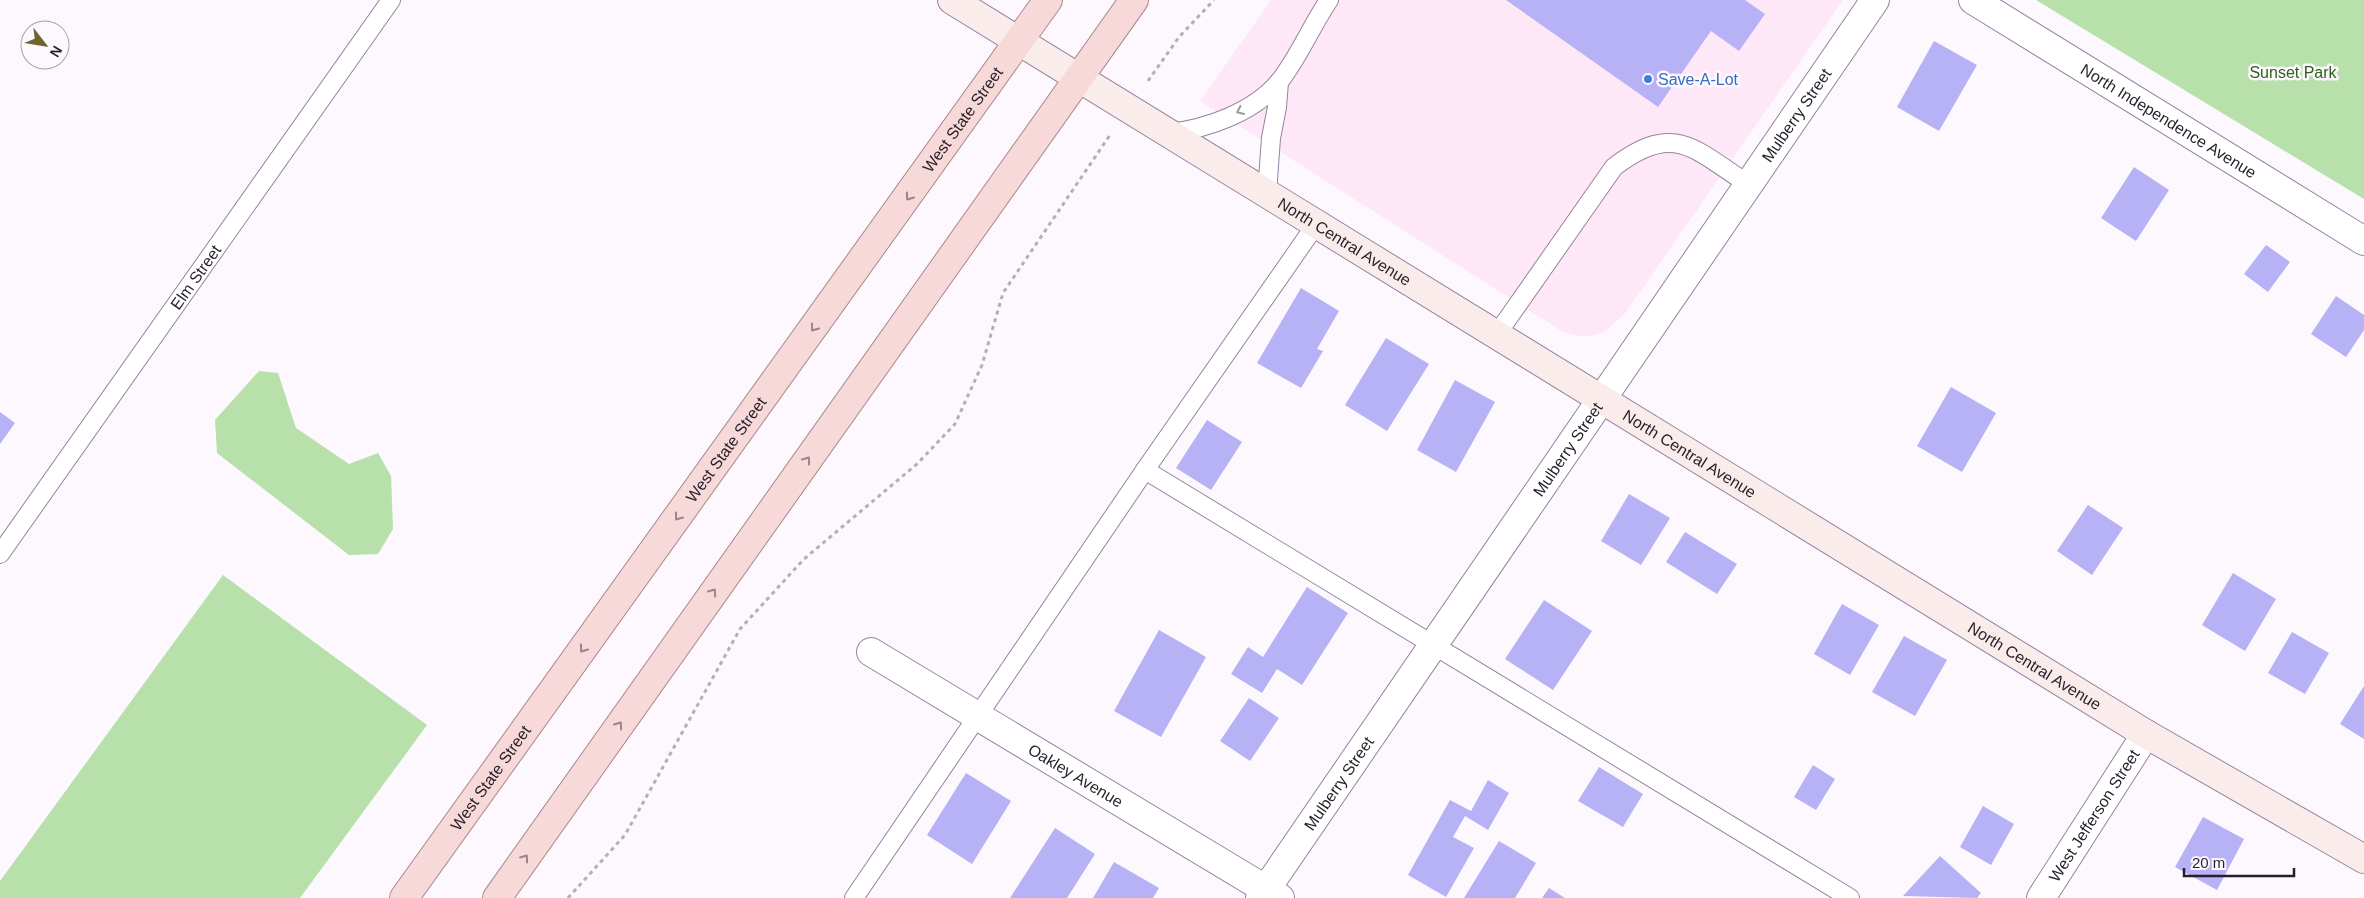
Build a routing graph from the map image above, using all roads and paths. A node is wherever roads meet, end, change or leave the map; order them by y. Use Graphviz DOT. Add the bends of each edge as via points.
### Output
graph roads {
  1 [pos="391,0"];
  2 [pos="952,0"];
  3 [pos="1048,0"];
  4 [pos="1134,0"];
  5 [pos="1214,0"];
  6 [pos="1329,0"];
  7 [pos="1875,0"];
  8 [pos="1973,0"];
  9 [pos="1020,42"];
  10 [pos="1080,78"];
  11 [pos="1279,82"];
  12 [pos="1128,108"];
  13 [pos="1170,133"];
  14 [pos="1748,184"];
  15 [pos="1267,193"];
  16 [pos="1317,223"];
  17 [pos="2364,241"];
  18 [pos="1497,334"];
  19 [pos="1601,398"];
  20 [pos="1145,470"];
  21 [pos="0,554"];
  22 [pos="1432,646"];
  23 [pos="871,652"];
  24 [pos="977,716"];
  25 [pos="2146,734"];
  26 [pos="2364,859"];
  27 [pos="1269,895"];
  28 [pos="404,898"];
  29 [pos="497,898"];
  30 [pos="568,898"];
  31 [pos="854,898"];
  32 [pos="1850,898"];
  33 [pos="2040,898"];
  1 -- 21 [label="lane, Elm Street"];
  2 -- 9 [label="main road, North Central Avenue"];
  3 -- 9 [label="main road, West State Street"];
  4 -- 10 [label="main road"];
  5 -- 12 [label="path" via="1179,37"];
  6 -- 11 [label="lane"];
  7 -- 14 [label="street, Mulberry Street"];
  8 -- 17 [label="street, North Independence Avenue"];
  9 -- 10 [label="main road, North Central Avenue"];
  9 -- 28 [label="main road, West State Street, one-way"];
  10 -- 12 [label="main road, North Central Avenue"];
  29 -- 10 [label="main road, one-way"];
  11 -- 13 [label="lane, one-way" via="1253,104 1223,119 1190,131"];
  11 -- 15 [label="lane"];
  12 -- 13 [label="main road, North Central Avenue"];
  12 -- 30 [label="path" via="1003,292 982,365 955,424 917,464 804,558 740,628 625,835"];
  13 -- 15 [label="main road, North Central Avenue"];
  14 -- 18 [label="lane" via="1677,142 1658,142 1634,151 1614,167"];
  14 -- 19 [label="street, Mulberry Street"];
  15 -- 16 [label="main road, North Central Avenue"];
  16 -- 18 [label="main road, North Central Avenue"];
  16 -- 20 [label="lane"];
  18 -- 19 [label="main road, North Central Avenue"];
  19 -- 22 [label="street, Mulberry Street"];
  19 -- 25 [label="main road, North Central Avenue"];
  20 -- 22 [label="lane"];
  20 -- 24 [label="lane"];
  22 -- 27 [label="street, Mulberry Street"];
  22 -- 32 [label="lane"];
  23 -- 24 [label="street, Oakley Avenue"];
  24 -- 27 [label="street, Oakley Avenue"];
  24 -- 31 [label="lane"];
  25 -- 26 [label="main road, North Central Avenue"];
  25 -- 33 [label="street, West Jefferson Street"];
}
